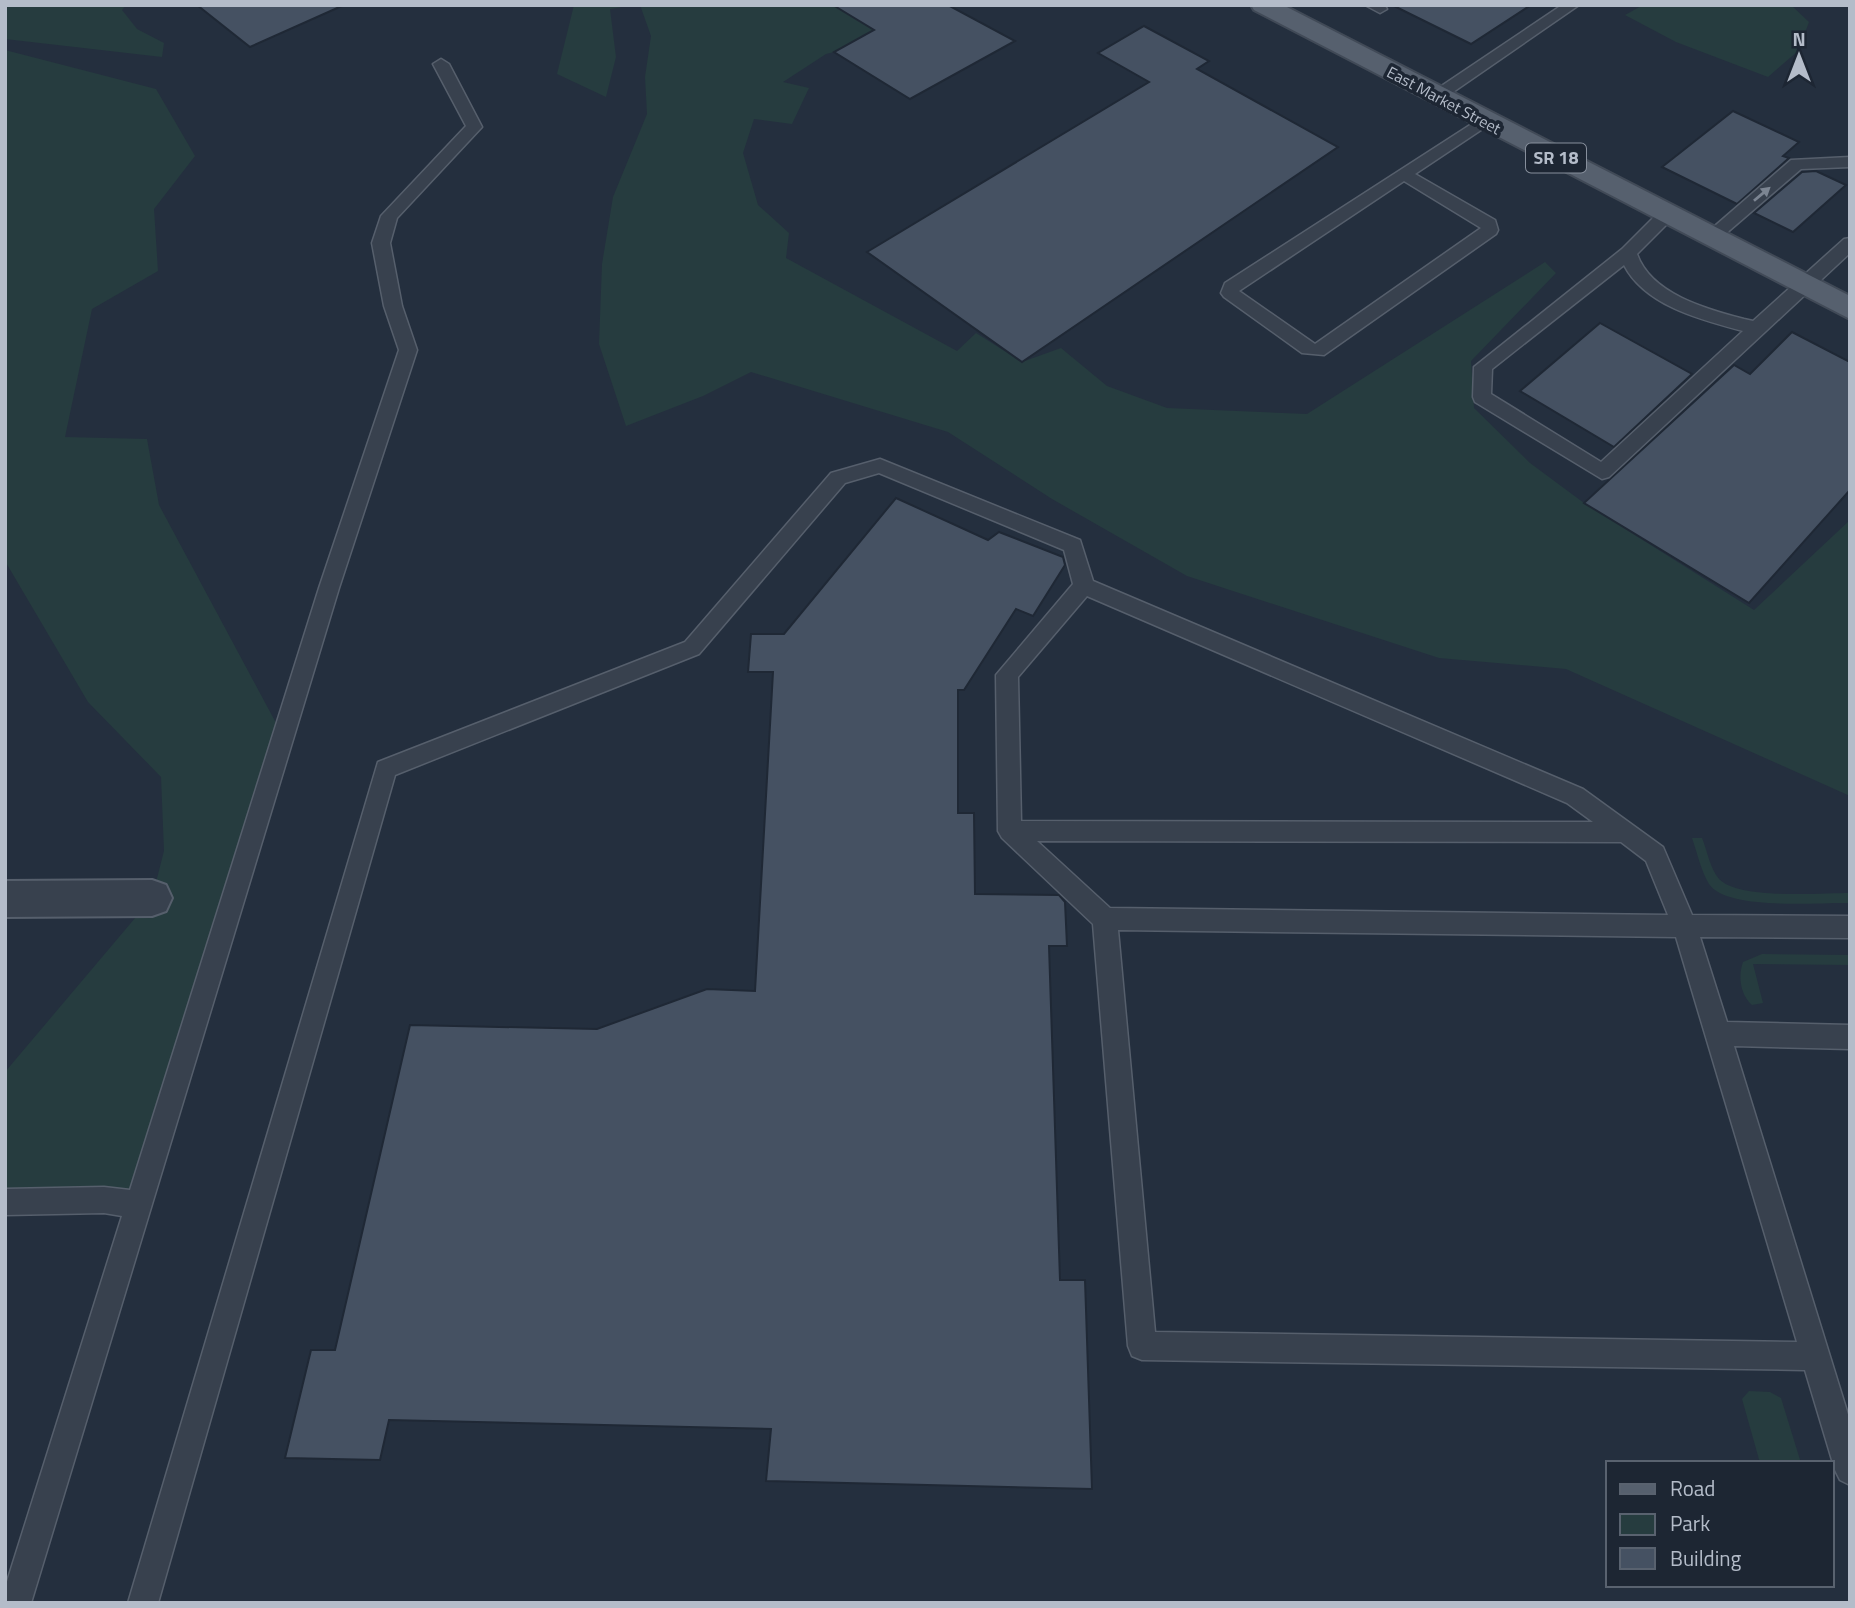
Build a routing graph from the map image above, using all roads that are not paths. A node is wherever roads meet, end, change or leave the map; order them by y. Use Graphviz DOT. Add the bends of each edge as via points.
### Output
graph roads {
  1 [pos="1263,5"];
  2 [pos="1572,5"];
  3 [pos="442,64"];
  4 [pos="1437,96"];
  5 [pos="1485,121"];
  6 [pos="1850,162"];
  7 [pos="1404,174"];
  8 [pos="1666,215"];
  9 [pos="1710,238"];
  10 [pos="1850,243"];
  11 [pos="1628,253"];
  12 [pos="1804,285"];
  13 [pos="1850,309"];
  14 [pos="1757,328"];
  15 [pos="1084,586"];
  16 [pos="1010,831"];
  17 [pos="1625,832"];
  18 [pos="152,898"];
  19 [pos="5,899"];
  20 [pos="1105,919"];
  21 [pos="1685,926"];
  22 [pos="1850,927"];
  23 [pos="1718,1034"];
  24 [pos="1850,1037"];
  25 [pos="5,1202"];
  26 [pos="139,1205"];
  27 [pos="1815,1356"];
  28 [pos="1850,1470"];
  29 [pos="16,1603"];
  30 [pos="143,1603"];
  1 -- 4 [label="main road, East Market Street / SR 18"];
  2 -- 4 [label="lane"];
  3 -- 26 [label="lane" via="474,127 389,216 382,243 393,306 408,350"];
  4 -- 5 [label="main road, East Market Street / SR 18"];
  5 -- 7 [label="lane"];
  5 -- 8 [label="main road, East Market Street / SR 18"];
  9 -- 6 [label="lane, one-way" via="1797,164"];
  7 -- 7 [label="lane" via="1231,288 1230,293 1308,349 1318,351 1490,230 1489,224"];
  8 -- 9 [label="main road, East Market Street / SR 18"];
  8 -- 11 [label="lane"];
  9 -- 12 [label="main road, East Market Street / SR 18"];
  10 -- 12 [label="lane"];
  11 -- 14 [label="lane" via="1637,275 1676,302 1726,322"];
  11 -- 14 [label="lane" via="1483,367 1482,397 1602,472"];
  12 -- 13 [label="main road, East Market Street / SR 18"];
  12 -- 14 [label="lane"];
  15 -- 16 [label="lane" via="1007,675"];
  15 -- 17 [label="lane" via="1575,796"];
  15 -- 30 [label="lane" via="1073,545 880,466 838,478 692,648 386,769"];
  16 -- 17 [label="lane"];
  16 -- 20 [label="lane"];
  17 -- 21 [label="lane" via="1655,854"];
  18 -- 19 [label="street"];
  20 -- 21 [label="lane"];
  20 -- 27 [label="lane" via="1142,1346"];
  21 -- 22 [label="lane"];
  21 -- 23 [label="lane"];
  23 -- 24 [label="lane"];
  23 -- 27 [label="lane"];
  25 -- 26 [label="lane" via="104,1200"];
  26 -- 29 [label="lane"];
  27 -- 28 [label="lane"];
}
